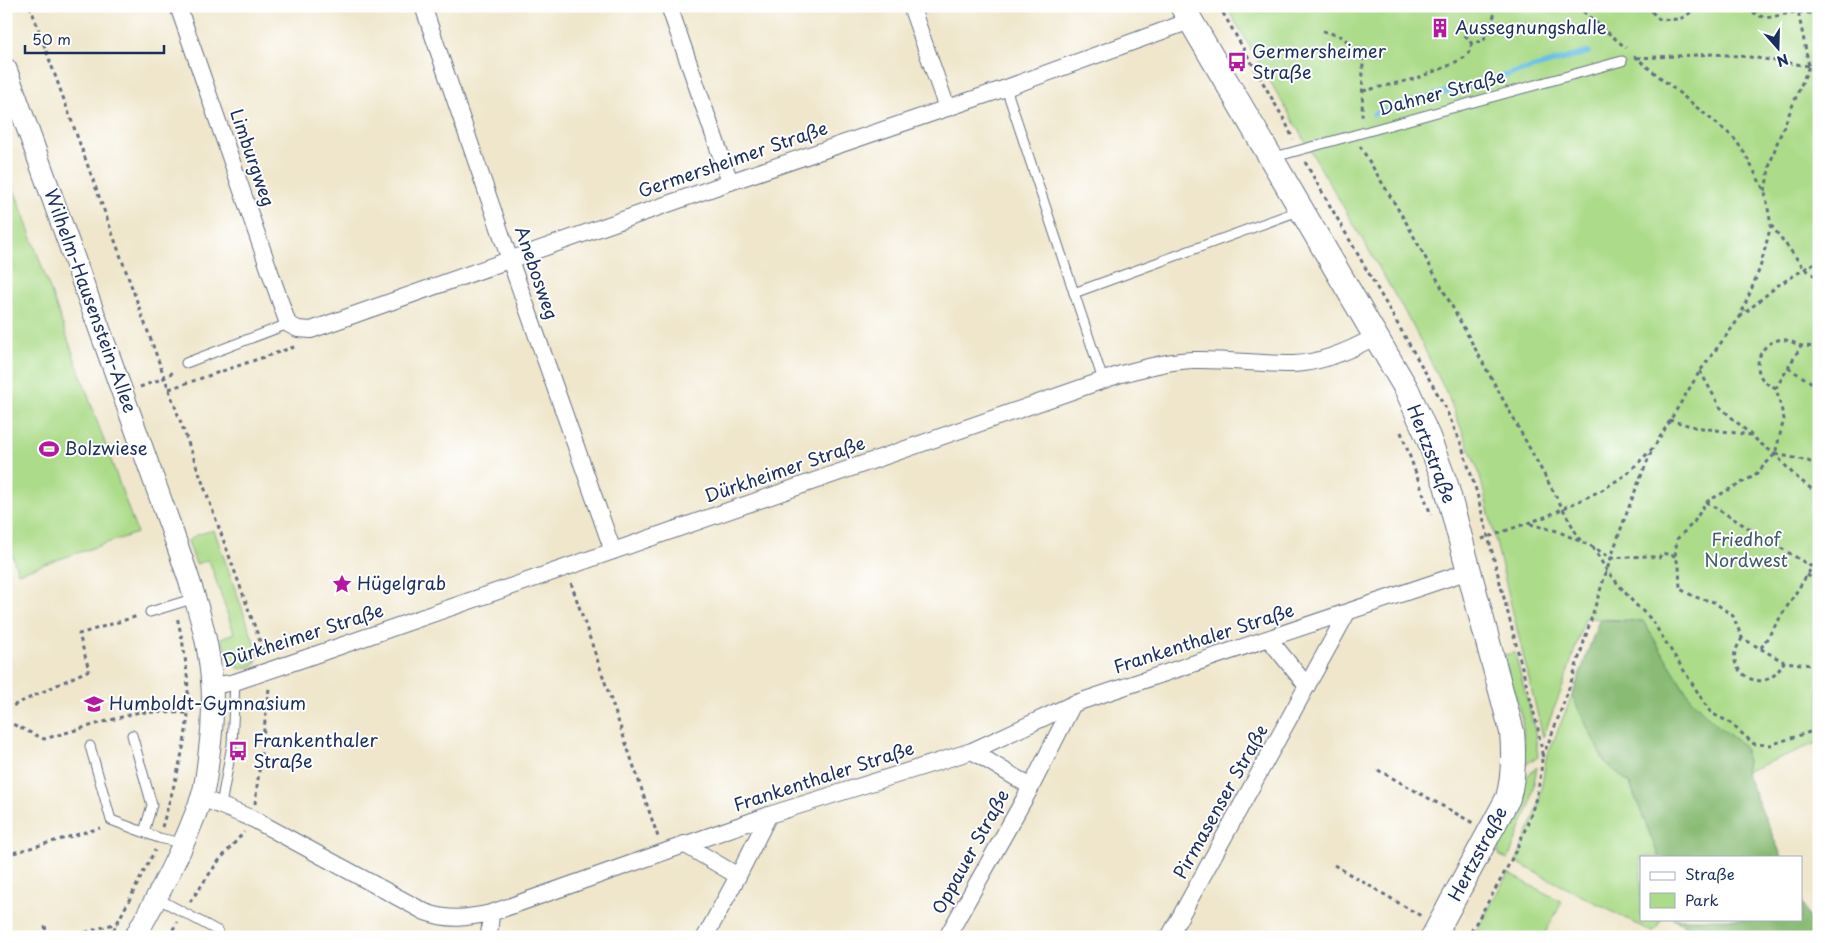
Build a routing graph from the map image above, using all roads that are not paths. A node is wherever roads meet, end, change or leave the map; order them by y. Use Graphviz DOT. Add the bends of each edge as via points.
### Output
graph roads {
  1 [pos="178,6"];
  2 [pos="423,6"];
  3 [pos="669,6"];
  4 [pos="911,6"];
  5 [pos="1186,14"];
  6 [pos="1622,61"];
  7 [pos="6,69"];
  8 [pos="1006,88"];
  9 [pos="947,108"];
  10 [pos="1271,158"];
  11 [pos="730,182"];
  12 [pos="1301,210"];
  13 [pos="510,260"];
  14 [pos="1074,293"];
  15 [pos="288,324"];
  16 [pos="1376,336"];
  17 [pos="186,363"];
  18 [pos="1103,380"];
  19 [pos="613,551"];
  20 [pos="1469,571"];
  21 [pos="196,598"];
  22 [pos="150,612"];
  23 [pos="1347,613"];
  24 [pos="1269,639"];
  25 [pos="235,682"];
  26 [pos="213,686"];
  27 [pos="1307,686"];
  28 [pos="1073,704"];
  29 [pos="132,735"];
  30 [pos="90,746"];
  31 [pos="972,750"];
  32 [pos="1031,787"];
  33 [pos="212,801"];
  34 [pos="769,816"];
  35 [pos="144,832"];
  36 [pos="183,844"];
  37 [pos="684,844"];
  38 [pos="738,876"];
  39 [pos="157,898"];
  40 [pos="491,912"];
  41 [pos="1436,931"];
  42 [pos="218,932"];
  43 [pos="135,937"];
  44 [pos="489,937"];
  45 [pos="705,937"];
  46 [pos="947,937"];
  47 [pos="1169,937"];
  1 -- 15 [label="street, Limburgweg"];
  2 -- 13 [label="street, Anebosweg"];
  3 -- 11 [label="street"];
  4 -- 9 [label="street"];
  5 -- 8 [label="street, Germersheimer Straße"];
  5 -- 10 [label="main road, Hertzstraße"];
  6 -- 10 [label="lane, Dahner Straße"];
  7 -- 21 [label="street, Wilhelm-Hausenstein-Allee"];
  8 -- 9 [label="street, Germersheimer Straße"];
  8 -- 14 [label="lane"];
  9 -- 11 [label="street, Germersheimer Straße"];
  10 -- 12 [label="main road, Hertzstraße"];
  11 -- 13 [label="street, Germersheimer Straße"];
  12 -- 14 [label="lane"];
  12 -- 16 [label="main road, Hertzstraße"];
  13 -- 15 [label="street, Germersheimer Straße" via="311,330"];
  13 -- 19 [label="street, Anebosweg"];
  14 -- 18 [label="lane"];
  15 -- 17 [label="lane"];
  16 -- 18 [label="street, Dürkheimer Straße" via="1315,361 1294,364 1215,359 1166,362"];
  16 -- 20 [label="main road, Hertzstraße" via="1428,437 1446,485"];
  18 -- 19 [label="street, Dürkheimer Straße"];
  19 -- 25 [label="street, Dürkheimer Straße"];
  20 -- 23 [label="street, Frankenthaler Straße"];
  20 -- 41 [label="main road, Hertzstraße" via="1512,732 1513,781 1491,833"];
  21 -- 22 [label="lane"];
  21 -- 26 [label="street, Wilhelm-Hausenstein-Allee"];
  23 -- 24 [label="street, Frankenthaler Straße"];
  23 -- 27 [label="street, Pirmasenser Straße"];
  24 -- 27 [label="street"];
  24 -- 28 [label="street, Frankenthaler Straße"];
  25 -- 26 [label="street, Dürkheimer Straße"];
  25 -- 33 [label="lane" via="232,745"];
  26 -- 33 [label="street, Wilhelm-Hausenstein-Allee"];
  27 -- 47 [label="street, Pirmasenser Straße"];
  28 -- 31 [label="street, Frankenthaler Straße"];
  28 -- 32 [label="street, Oppauer Straße"];
  29 -- 35 [label="lane" via="152,805"];
  30 -- 35 [label="lane" via="111,820"];
  31 -- 32 [label="street, Oppauer Straße"];
  31 -- 34 [label="street, Frankenthaler Straße"];
  32 -- 46 [label="street, Oppauer Straße"];
  33 -- 36 [label="street, Wilhelm-Hausenstein-Allee"];
  33 -- 40 [label="street, Frankenthaler Straße" via="253,819 439,918 453,919"];
  34 -- 37 [label="street, Frankenthaler Straße"];
  34 -- 38 [label="street"];
  35 -- 36 [label="lane"];
  36 -- 39 [label="street, Wilhelm-Hausenstein-Allee"];
  37 -- 38 [label="street"];
  37 -- 40 [label="street, Frankenthaler Straße"];
  38 -- 45 [label="street"];
  39 -- 42 [label="lane"];
  39 -- 43 [label="street, Wilhelm-Hausenstein-Allee"];
  40 -- 44 [label="street"];
}
